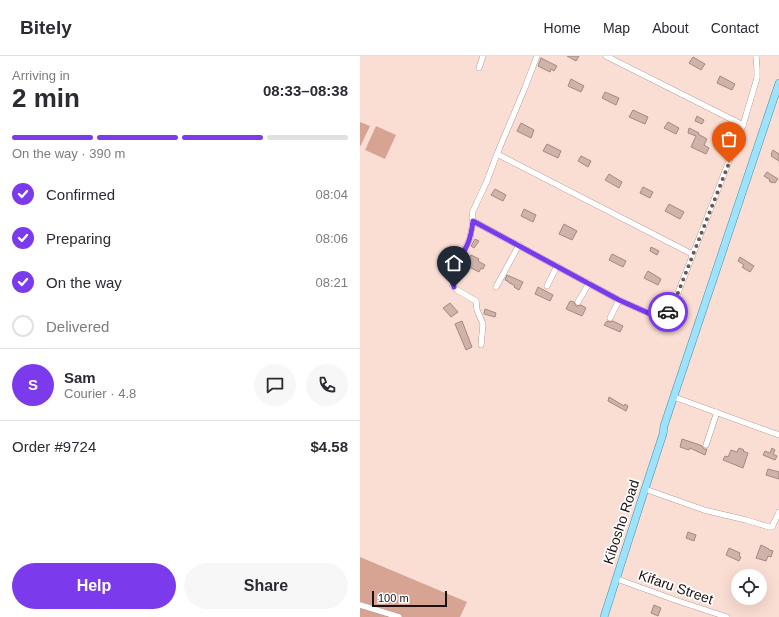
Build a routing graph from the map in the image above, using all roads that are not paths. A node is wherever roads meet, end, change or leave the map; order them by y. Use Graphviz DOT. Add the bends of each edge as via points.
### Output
graph roads {
  1 [pos="483,56"];
  2 [pos="537,56"];
  3 [pos="606,56"];
  4 [pos="756,56"];
  5 [pos="479,68"];
  6 [pos="779,83"];
  7 [pos="743,125"];
  8 [pos="497,154"];
  9 [pos="473,221"];
  10 [pos="519,245"];
  11 [pos="692,254"];
  12 [pos="557,266"];
  13 [pos="589,283"];
  14 [pos="547,286"];
  15 [pos="496,287"];
  16 [pos="619,300"];
  17 [pos="578,302"];
  18 [pos="610,318"];
  19 [pos="481,345"];
  20 [pos="674,397"];
  21 [pos="717,412"];
  22 [pos="779,435"];
  23 [pos="706,445"];
  24 [pos="645,489"];
  25 [pos="779,512"];
  26 [pos="617,579"];
  27 [pos="360,605"];
  28 [pos="399,617"];
  29 [pos="604,617"];
  30 [pos="727,617"];
  1 -- 5 [label="street"];
  2 -- 8 [label="street"];
  3 -- 7 [label="street"];
  4 -- 7 [label="street" via="757,78"];
  6 -- 20 [label="main road, Kibosho Road"];
  7 -- 11 [label="street"];
  8 -- 9 [label="street" via="488,181 473,212"];
  8 -- 11 [label="street"];
  9 -- 10 [label="street"];
  9 -- 19 [label="street" via="468,243 452,276 452,285 476,301 484,327"];
  10 -- 12 [label="street"];
  10 -- 15 [label="street"];
  11 -- 16 [label="street" via="674,303 665,315 655,316"];
  12 -- 13 [label="street"];
  12 -- 14 [label="street"];
  13 -- 16 [label="street"];
  13 -- 17 [label="street"];
  16 -- 18 [label="street"];
  20 -- 21 [label="street"];
  20 -- 24 [label="main road, Kibosho Road"];
  21 -- 22 [label="street"];
  21 -- 23 [label="street"];
  24 -- 25 [label="street" via="704,510 769,527 772,527"];
  24 -- 26 [label="main road, Kibosho Road"];
  26 -- 29 [label="main road, Kibosho Road"];
  26 -- 30 [label="street, Kifaru Street"];
  27 -- 28 [label="street"];
}
